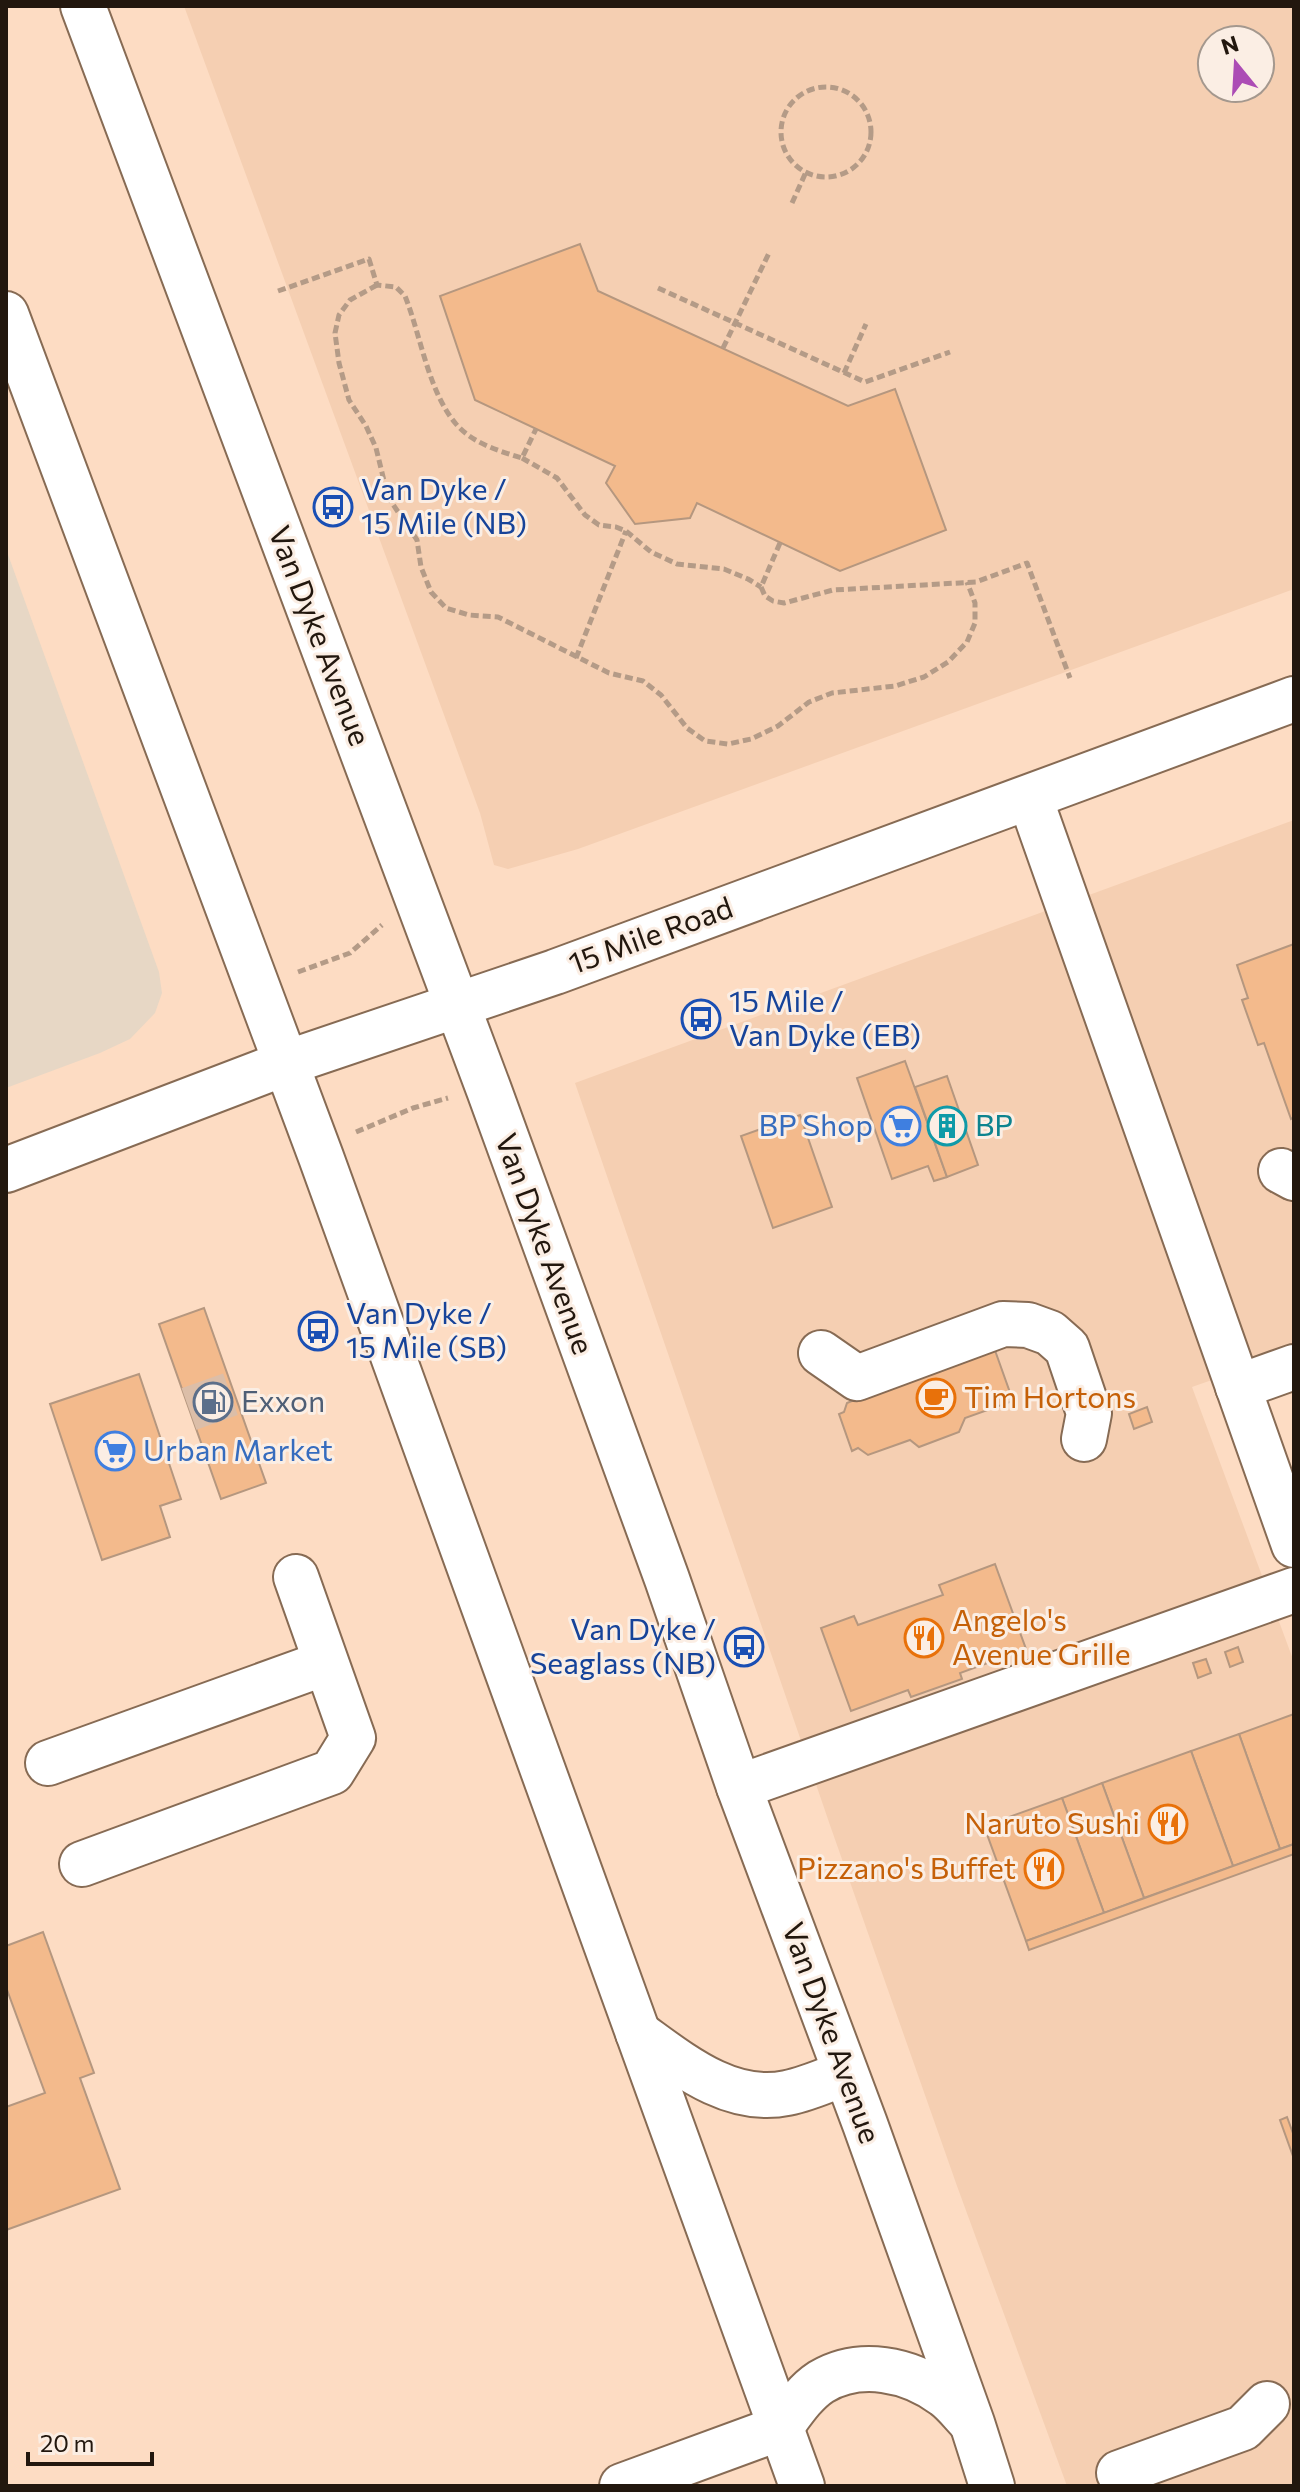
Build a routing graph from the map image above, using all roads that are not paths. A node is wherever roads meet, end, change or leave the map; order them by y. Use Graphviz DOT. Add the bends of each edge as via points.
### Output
graph roads {
  1 [pos="83,6"];
  2 [pos="6,314"];
  3 [pos="1294,699"];
  4 [pos="1030,798"];
  5 [pos="457,1006"];
  6 [pos="286,1063"];
  7 [pos="6,1170"];
  8 [pos="821,1353"];
  9 [pos="1294,1367"];
  10 [pos="1238,1387"];
  11 [pos="1084,1439"];
  12 [pos="1294,1545"];
  13 [pos="296,1577"];
  14 [pos="1294,1590"];
  15 [pos="325,1663"];
  16 [pos="48,1763"];
  17 [pos="739,1787"];
  18 [pos="82,1864"];
  19 [pos="638,2033"];
  20 [pos="845,2073"];
  21 [pos="1267,2404"];
  22 [pos="972,2423"];
  23 [pos="780,2428"];
  24 [pos="1119,2473"];
  25 [pos="622,2486"];
  26 [pos="802,2486"];
  27 [pos="992,2486"];
  1 -- 5 [label="main road, Van Dyke Avenue"];
  2 -- 6 [label="main road"];
  3 -- 4 [label="main road, 15 Mile Road"];
  4 -- 5 [label="main road, 15 Mile Road"];
  4 -- 10 [label="main road"];
  5 -- 6 [label="main road, 15 Mile Road"];
  5 -- 17 [label="main road, Van Dyke Avenue"];
  6 -- 7 [label="main road, 15 Mile Road"];
  6 -- 19 [label="main road"];
  8 -- 11 [label="main road" via="857,1378 1003,1324 1028,1325 1050,1333 1067,1348 1089,1413"];
  9 -- 10 [label="main road"];
  10 -- 12 [label="main road"];
  13 -- 15 [label="main road"];
  14 -- 17 [label="main road"];
  15 -- 16 [label="main road"];
  15 -- 18 [label="main road" via="353,1738 332,1772"];
  17 -- 20 [label="main road, Van Dyke Avenue"];
  19 -- 20 [label="main road" via="686,2068 741,2093 788,2093"];
  19 -- 23 [label="main road"];
  20 -- 22 [label="main road, Van Dyke Avenue"];
  21 -- 24 [label="main road" via="1243,2428"];
  22 -- 23 [label="main road" via="924,2382 872,2369 821,2382"];
  22 -- 27 [label="main road, Van Dyke Avenue"];
  23 -- 25 [label="main road"];
  23 -- 26 [label="main road"];
}
